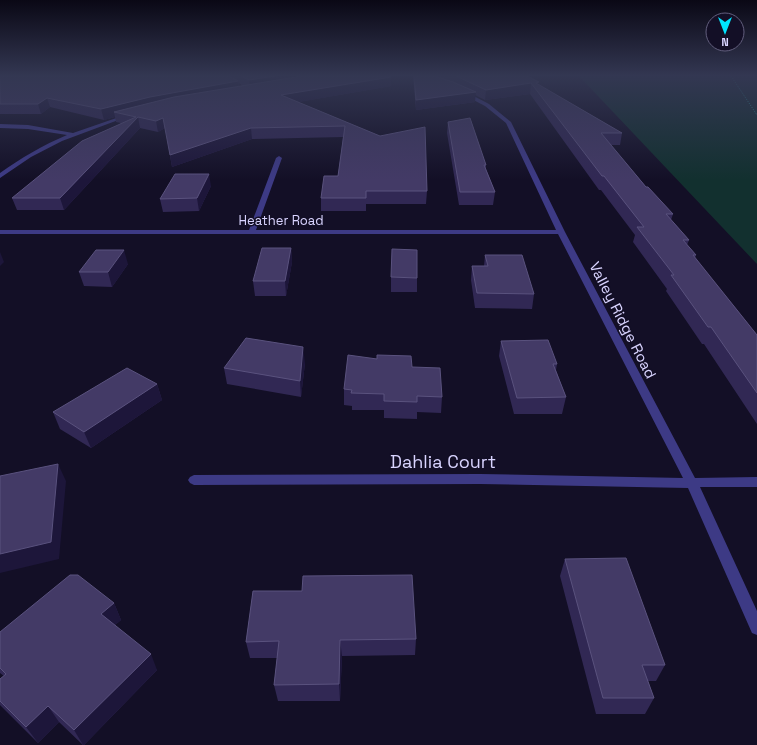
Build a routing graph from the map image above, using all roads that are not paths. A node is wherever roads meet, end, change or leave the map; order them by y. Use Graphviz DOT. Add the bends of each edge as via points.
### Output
graph roads {
  1 [pos="494,111"];
  2 [pos="131,115"];
  3 [pos="0,126"];
  4 [pos="72,134"];
  5 [pos="279,158"];
  6 [pos="0,176"];
  7 [pos="0,232"];
  8 [pos="252,232"];
  9 [pos="561,232"];
  10 [pos="194,480"];
  11 [pos="757,482"];
  12 [pos="691,483"];
  13 [pos="757,628"];
  1 -- 9 [label="street, Valley Ridge Road" via="508,122"];
  2 -- 4 [label="street"];
  3 -- 4 [label="street" via="28,127"];
  4 -- 6 [label="street" via="28,155"];
  5 -- 8 [label="street"];
  7 -- 8 [label="street, Heather Road"];
  8 -- 9 [label="street, Heather Road"];
  9 -- 12 [label="street, Valley Ridge Road"];
  10 -- 12 [label="street, Dahlia Court" via="480,479"];
  11 -- 12 [label="street, Dahlia Court"];
  12 -- 13 [label="street, Valley Ridge Road"];
}
